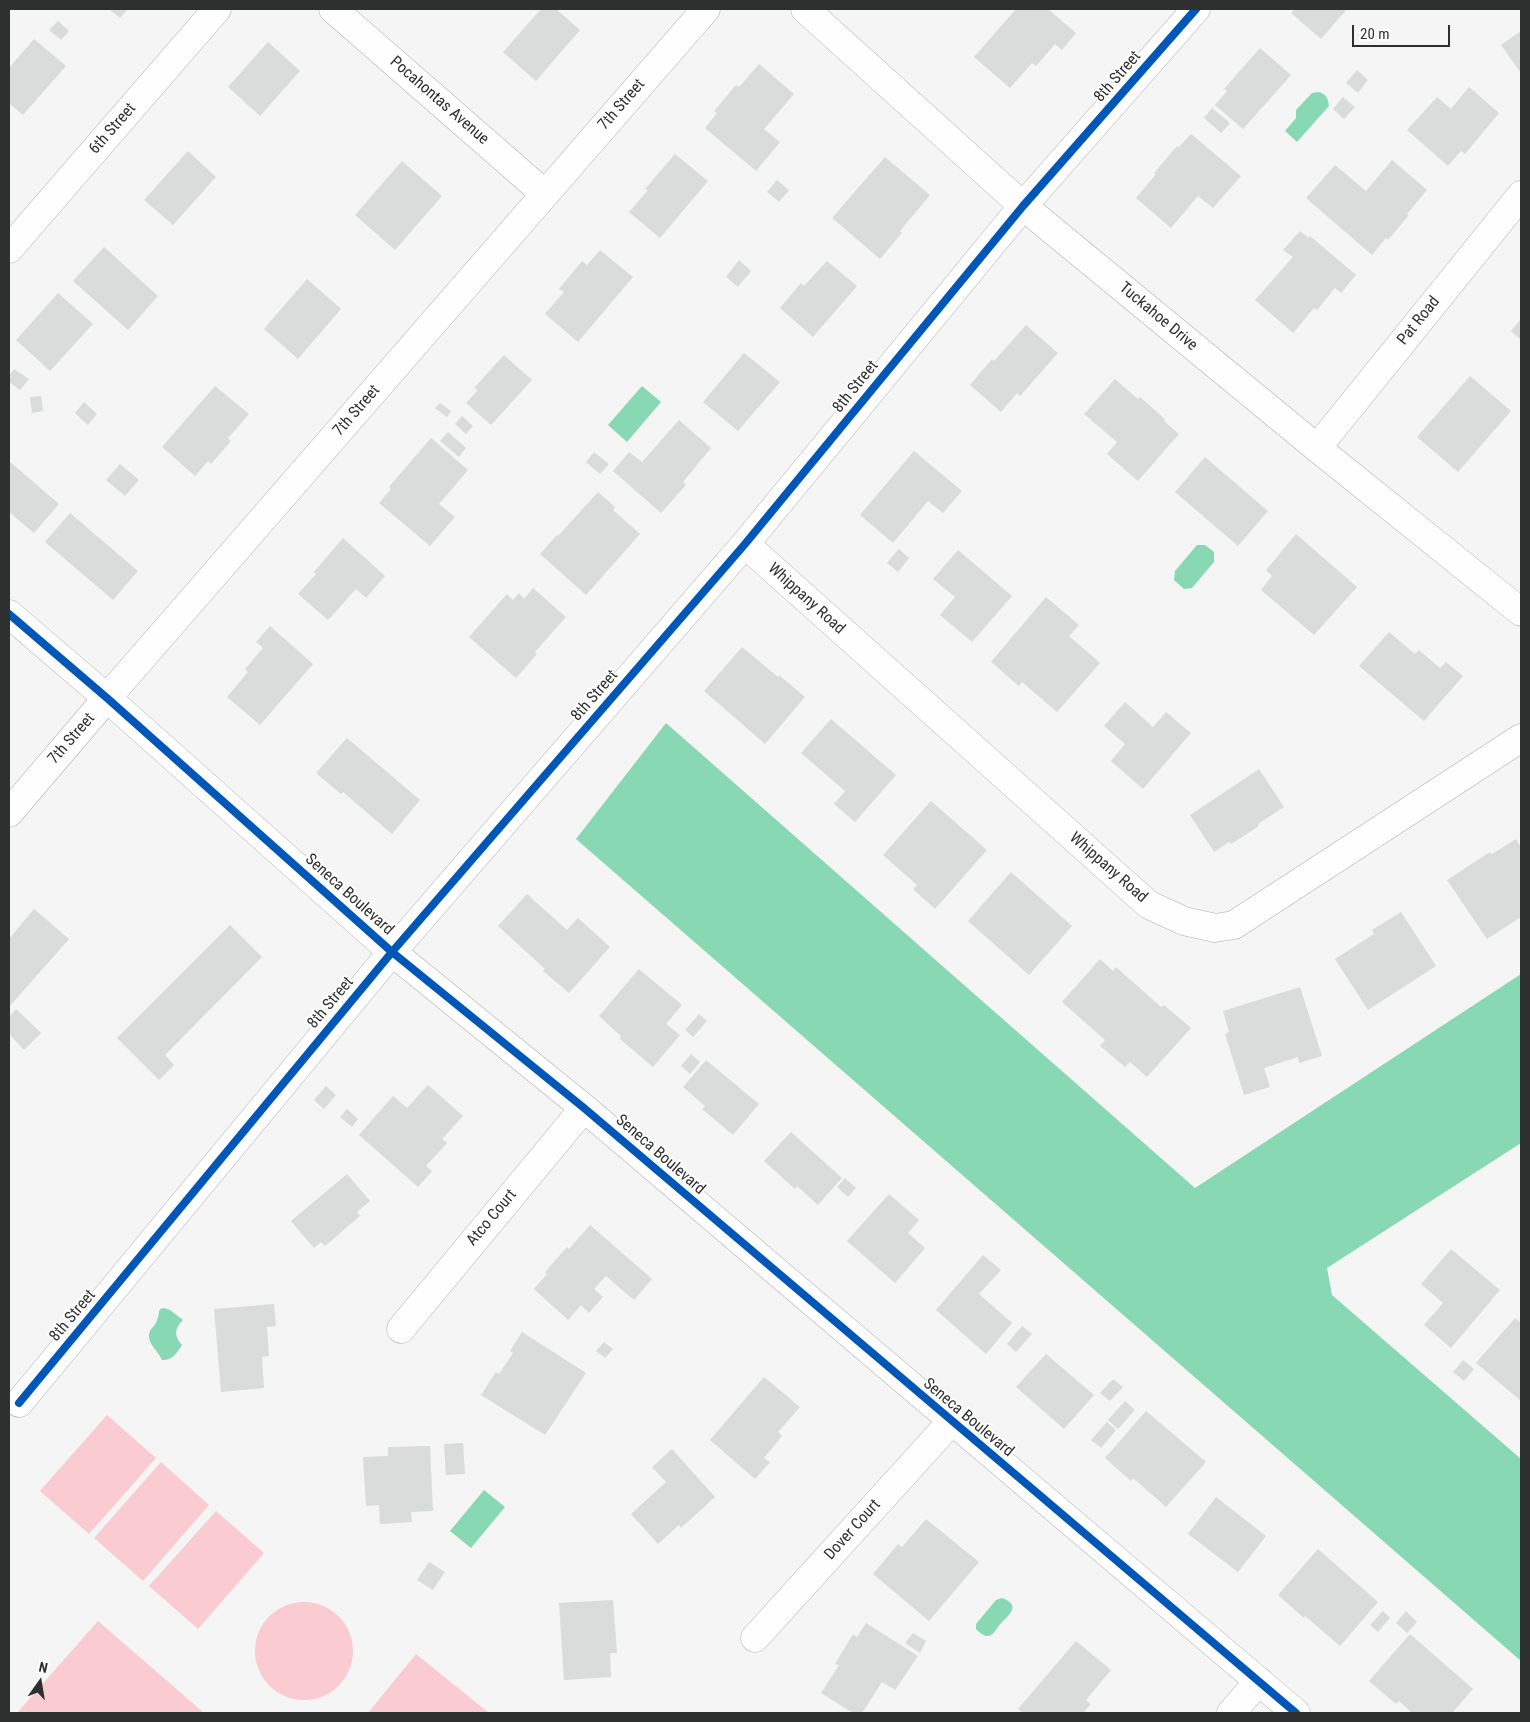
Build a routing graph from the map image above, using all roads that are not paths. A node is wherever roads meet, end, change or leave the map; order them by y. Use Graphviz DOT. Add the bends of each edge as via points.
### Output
graph roads {
  1 [pos="217,9"];
  2 [pos="333,9"];
  3 [pos="706,9"];
  4 [pos="805,9"];
  5 [pos="1196,9"];
  6 [pos="545,194"];
  7 [pos="1521,195"];
  8 [pos="1023,206"];
  9 [pos="9,249"];
  10 [pos="1317,448"];
  11 [pos="745,544"];
  12 [pos="1521,612"];
  13 [pos="9,614"];
  14 [pos="107,698"];
  15 [pos="1521,738"];
  16 [pos="9,813"];
  17 [pos="392,952"];
  18 [pos="584,1108"];
  19 [pos="401,1329"];
  20 [pos="18,1403"];
  21 [pos="951,1422"];
  22 [pos="755,1638"];
  23 [pos="1259,1681"];
  24 [pos="1231,1713"];
  25 [pos="1296,1713"];
  1 -- 9 [label="street, 6th Street"];
  2 -- 6 [label="street, Pocahontas Avenue"];
  3 -- 6 [label="street, 7th Street"];
  4 -- 8 [label="street, Tuckahoe Drive"];
  5 -- 8 [label="street, 8th Street"];
  6 -- 14 [label="street, 7th Street"];
  7 -- 10 [label="street, Pat Road"];
  8 -- 10 [label="street, Tuckahoe Drive"];
  8 -- 11 [label="street, 8th Street"];
  10 -- 12 [label="street, Tuckahoe Drive"];
  11 -- 15 [label="street, Whippany Road" via="1149,905 1184,921 1216,928 1234,925"];
  11 -- 17 [label="street, 8th Street"];
  13 -- 14 [label="street, Seneca Boulevard"];
  14 -- 16 [label="street, 7th Street"];
  14 -- 17 [label="street, Seneca Boulevard"];
  17 -- 18 [label="street, Seneca Boulevard"];
  17 -- 20 [label="street, 8th Street"];
  18 -- 19 [label="street, Atco Court"];
  18 -- 21 [label="street, Seneca Boulevard"];
  21 -- 22 [label="street, Dover Court"];
  21 -- 23 [label="street, Seneca Boulevard"];
  23 -- 24 [label="street"];
  23 -- 25 [label="street, Seneca Boulevard"];
}
